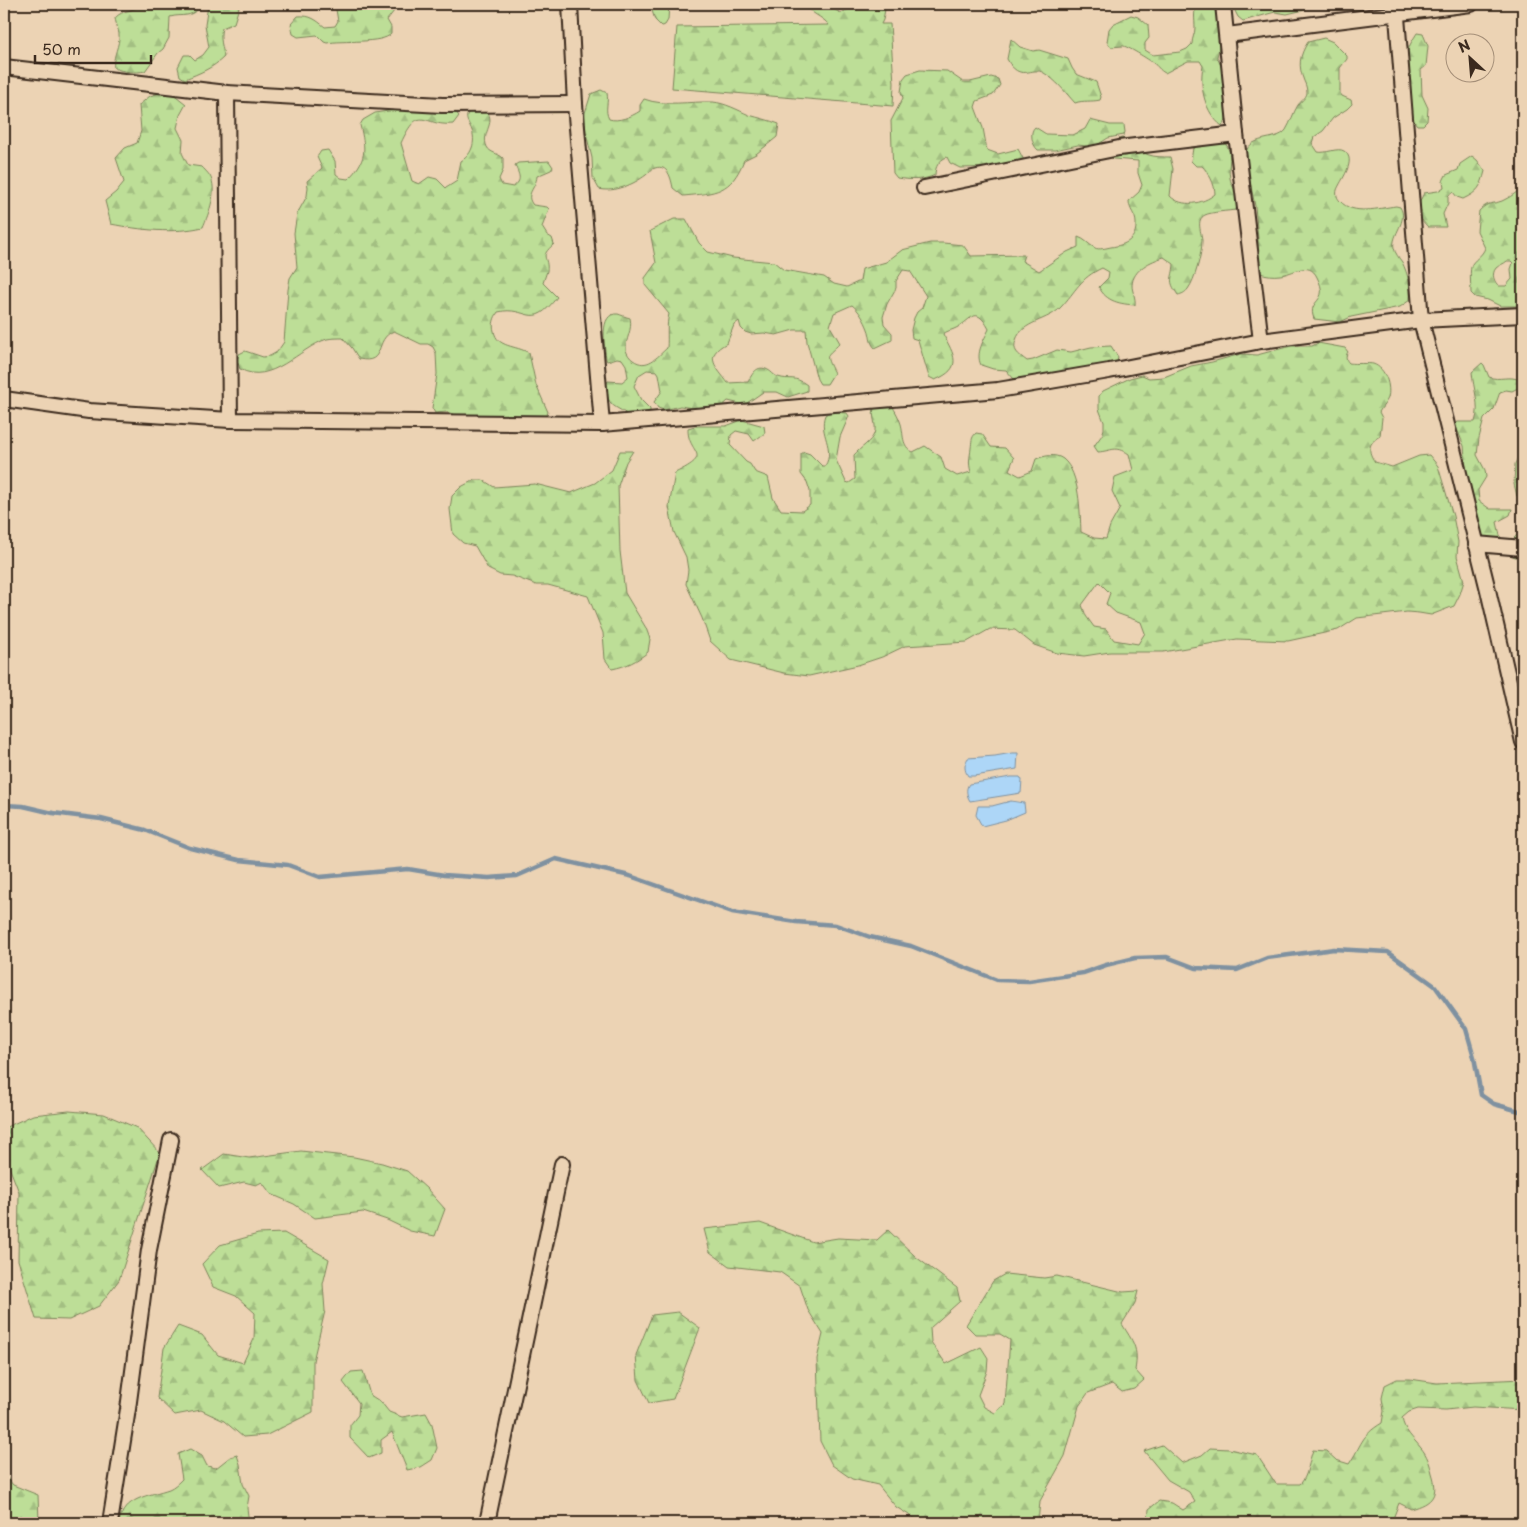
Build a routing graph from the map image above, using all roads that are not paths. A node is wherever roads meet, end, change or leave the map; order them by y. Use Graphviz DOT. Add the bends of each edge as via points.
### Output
graph roads {
  1 [pos="570,4"];
  2 [pos="1224,4"];
  3 [pos="1471,4"];
  4 [pos="1397,8"];
  5 [pos="1227,35"];
  6 [pos="4,67"];
  7 [pos="228,93"];
  8 [pos="575,104"];
  9 [pos="1236,134"];
  10 [pos="924,188"];
  11 [pos="1523,315"];
  12 [pos="1421,320"];
  13 [pos="1261,341"];
  14 [pos="4,399"];
  15 [pos="230,420"];
  16 [pos="602,424"];
  17 [pos="1476,544"];
  18 [pos="1523,548"];
  19 [pos="1523,742"];
  20 [pos="171,1140"];
  21 [pos="562,1164"];
  22 [pos="110,1523"];
  23 [pos="487,1523"];
  1 -- 8 [label="street"];
  2 -- 5 [label="street"];
  3 -- 4 [label="street"];
  4 -- 5 [label="street"];
  4 -- 12 [label="street"];
  5 -- 9 [label="street"];
  6 -- 7 [label="street"];
  7 -- 8 [label="street" via="442,105"];
  7 -- 15 [label="street"];
  8 -- 16 [label="street"];
  9 -- 10 [label="street" via="1120,148"];
  9 -- 13 [label="street"];
  11 -- 12 [label="street"];
  12 -- 13 [label="street"];
  12 -- 17 [label="street"];
  13 -- 16 [label="street" via="998,390"];
  14 -- 15 [label="street" via="89,411"];
  15 -- 16 [label="street"];
  17 -- 18 [label="street"];
  17 -- 19 [label="street"];
  20 -- 22 [label="street" via="149,1250"];
  21 -- 23 [label="street"];
}
